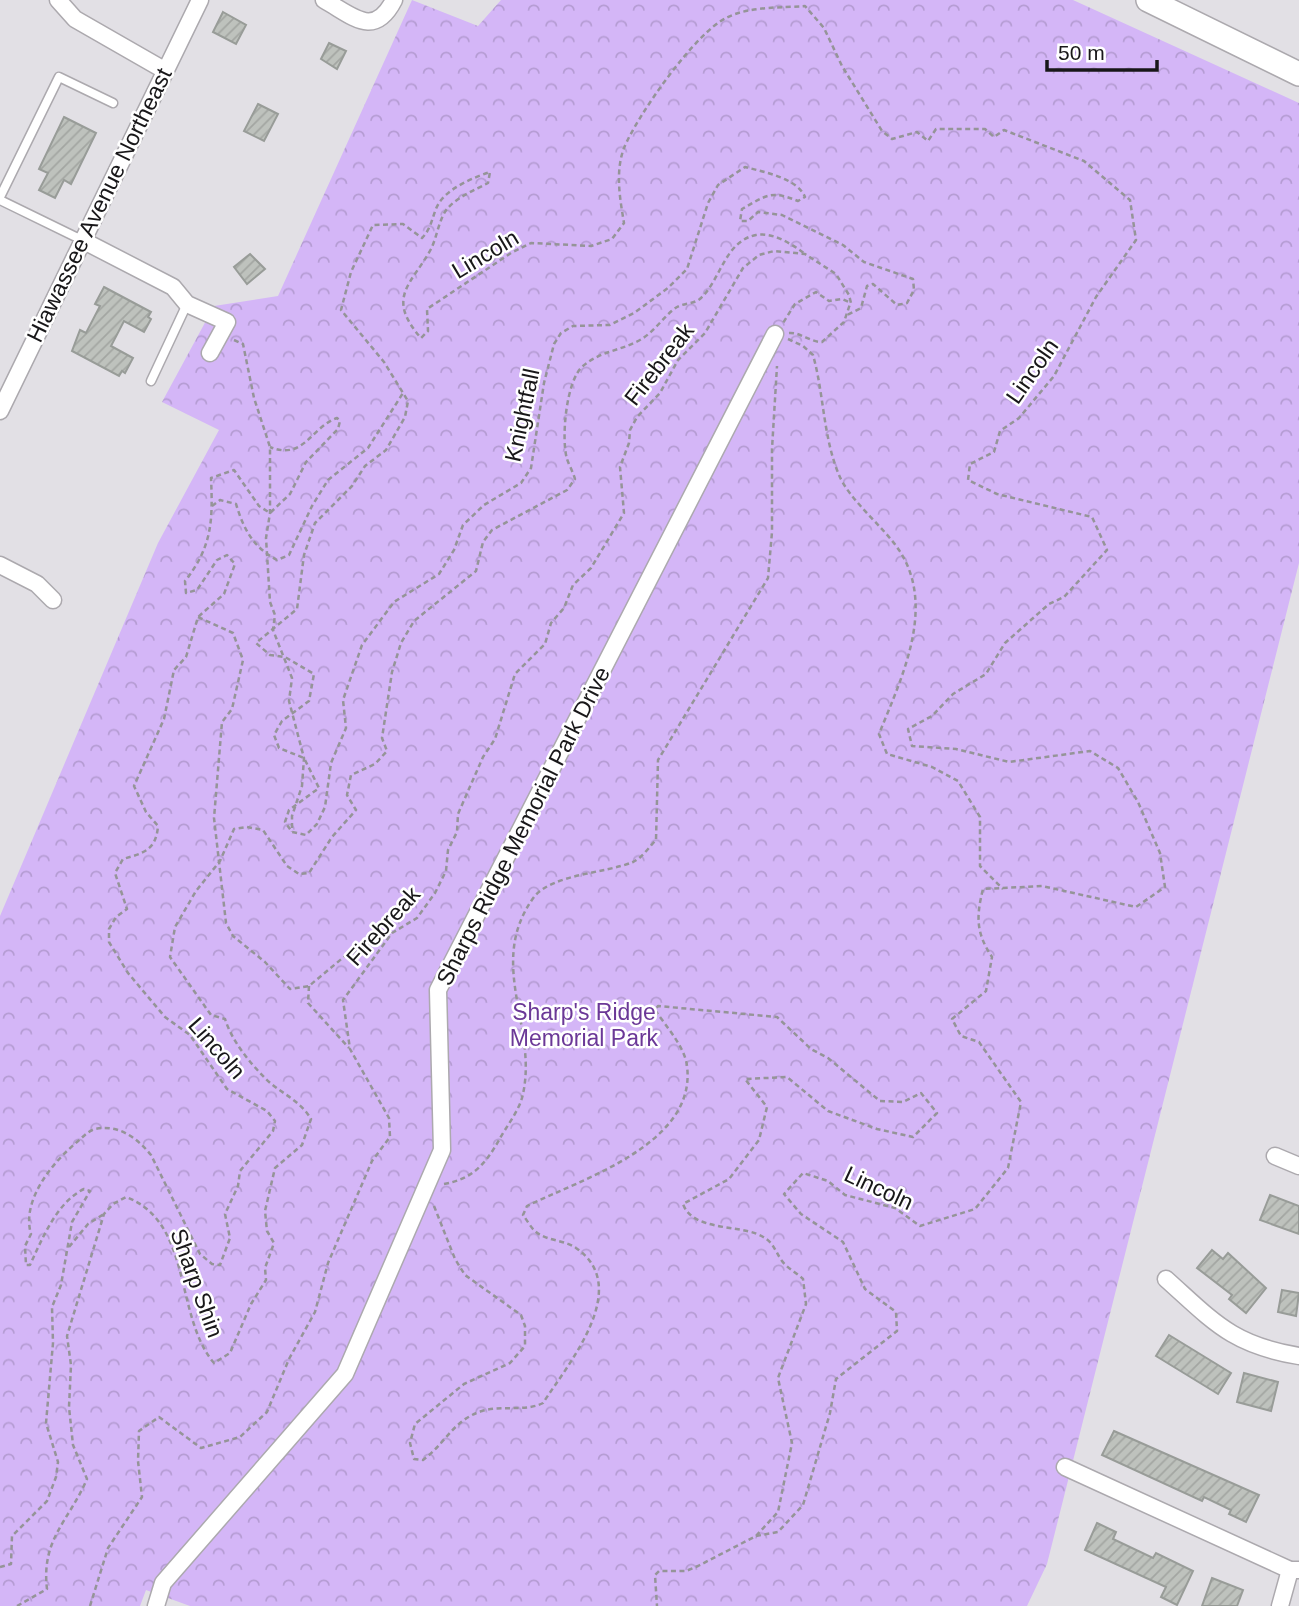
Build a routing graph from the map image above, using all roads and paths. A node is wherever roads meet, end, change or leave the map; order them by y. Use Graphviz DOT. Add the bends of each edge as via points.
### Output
graph roads {
  1 [pos="58,0"];
  2 [pos="200,0"];
  3 [pos="324,0"];
  4 [pos="394,0"];
  5 [pos="1148,0"];
  6 [pos="164,70"];
  7 [pos="1299,74"];
  8 [pos="113,103"];
  9 [pos="0,198"];
  10 [pos="82,240"];
  11 [pos="805,254"];
  12 [pos="851,303"];
  13 [pos="187,304"];
  14 [pos="847,315"];
  15 [pos="775,334"];
  16 [pos="210,353"];
  17 [pos="150,381"];
  18 [pos="402,393"];
  19 [pos="0,411"];
  20 [pos="270,447"];
  21 [pos="212,506"];
  22 [pos="270,513"];
  23 [pos="268,555"];
  24 [pos="0,565"];
  25 [pos="53,600"];
  26 [pos="198,617"];
  27 [pos="273,630"];
  28 [pos="285,657"];
  29 [pos="292,715"];
  30 [pos="304,758"];
  31 [pos="299,801"];
  32 [pos="292,832"];
  33 [pos="220,861"];
  34 [pos="1004,889"];
  35 [pos="392,933"];
  36 [pos="309,986"];
  37 [pos="350,1049"];
  38 [pos="1275,1157"];
  39 [pos="1299,1166"];
  40 [pos="426,1187"];
  41 [pos="104,1214"];
  42 [pos="66,1250"];
  43 [pos="1166,1279"];
  44 [pos="1299,1356"];
  45 [pos="1065,1467"];
  46 [pos="756,1536"];
  47 [pos="0,1567"];
  48 [pos="1294,1570"];
  49 [pos="17,1606"];
  50 [pos="90,1606"];
  51 [pos="156,1606"];
  52 [pos="657,1606"];
  53 [pos="1280,1606"];
  1 -- 6 [label="street" via="75,19"];
  2 -- 6 [label="street, Hiawassee Avenue Northeast"];
  3 -- 4 [label="street" via="366,22 377,22"];
  5 -- 7 [label="main road"];
  6 -- 10 [label="street, Hiawassee Avenue Northeast"];
  8 -- 9 [label="lane" via="59,77"];
  9 -- 10 [label="lane"];
  10 -- 13 [label="street" via="173,287"];
  10 -- 19 [label="street, Hiawassee Avenue Northeast"];
  11 -- 12 [label="path, Firebreak" via="836,274"];
  11 -- 33 [label="path, Sharp Shin" via="792,244 755,235 735,246 699,301 675,308 636,342 603,352 580,368 571,386 565,430 566,457 575,478 567,490 492,530 483,542 477,571 414,621 392,672 382,738 387,751 374,764 351,775 347,795 356,810 331,837 309,873 299,874 287,866 263,830 247,827 234,829"];
  11 -- 35 [label="path, Firebreak" via="774,251 759,255 743,268 705,333 678,360 660,393 629,430 620,467 624,513 619,526 592,568 573,585 564,608 551,623 545,644 515,674 495,739 458,814 446,872 417,918"];
  12 -- 14 [label="path"];
  12 -- 15 [label="path" via="829,301 816,292 808,294 795,304"];
  13 -- 16 [label="street" via="227,322"];
  13 -- 17 [label="lane"];
  14 -- 15 [label="path" via="822,342 794,332"];
  14 -- 32 [label="path, Knightfall" via="861,308 867,286 873,284 897,305 907,303 914,290 913,279 864,262 843,245 782,215 758,212 748,221 740,221 742,209 769,195 780,193 802,201 805,194 785,181 745,167 719,185 708,203 687,269 668,288 610,325 573,326 561,333 544,383 530,468 521,483 484,505 463,525 439,574 394,602 379,618 350,672 343,700 346,729 331,763 324,807 306,835"];
  15 -- 34 [label="path" via="813,355 840,477 900,552 911,577 917,605 909,652 879,734 887,754 958,780 980,817 980,866"];
  15 -- 40 [label="street, Sharps Ridge Memorial Park Drive" via="438,990 442,1150"];
  15 -- 40 [label="path" via="778,381 768,578 658,760 656,840 636,862 559,882 535,895 517,931 511,977 527,1059 522,1100 490,1156 464,1180"];
  16 -- 20 [label="path" via="230,340 243,344"];
  18 -- 23 [label="path" via="368,449 328,480 289,555 277,560"];
  18 -- 27 [label="path" via="408,401 405,417 386,450 365,466 315,523 304,555 297,609"];
  18 -- 34 [label="path, Lincoln" via="384,362 341,310 351,272 373,225 403,224 422,238 432,228 441,199 473,177 490,172 488,183 447,209 431,250 409,278 402,306 421,338 428,331 427,309 511,253 531,243 591,246 612,239 624,223 618,188 624,149 662,83 726,18 765,8 805,6 824,28 882,131 892,139 917,132 928,141 936,129 985,129 994,137 1004,130 1084,161 1130,201 1136,240 1096,297 1054,376 1019,418 1000,431 994,453 970,464 968,480 998,494 1092,517 1107,550 1064,597 1049,604 1005,643 986,674 908,729 912,747 956,749 1009,762 1090,751 1118,768 1160,853 1165,887 1136,907 1042,886"];
  20 -- 22 [label="path"];
  20 -- 22 [label="path" via="293,450 318,435 329,421 340,421 338,429 306,462 290,494"];
  21 -- 22 [label="path" via="211,478 234,470 259,506"];
  21 -- 23 [label="path" via="220,500 236,504 244,529"];
  21 -- 26 [label="path" via="212,529 199,563 185,581 186,593 197,590 217,560 227,555 235,564 224,594"];
  22 -- 23 [label="path"];
  23 -- 27 [label="path"];
  24 -- 25 [label="street" via="37,584"];
  26 -- 33 [label="path" via="233,633 243,660 232,709 222,722 214,818"];
  26 -- 42 [label="path, Lincoln" via="186,657 174,670 164,719 134,786 158,826 157,841 148,852 123,859 115,873 127,909 109,929 109,942 165,1017 203,1051 221,1082 275,1121 273,1130 240,1171 225,1214 230,1238 220,1265 200,1254 151,1155 141,1142 117,1129 91,1130 51,1166 36,1190 27,1222 31,1234 25,1245 26,1265 51,1222 77,1192 90,1191 72,1222"];
  27 -- 28 [label="path"];
  27 -- 28 [label="path" via="256,643 257,648"];
  28 -- 29 [label="path" via="292,678"];
  28 -- 29 [label="path" via="314,674 315,682 309,701"];
  29 -- 30 [label="path"];
  29 -- 30 [label="path" via="274,735 279,748"];
  30 -- 31 [label="path"];
  30 -- 31 [label="path" via="320,788"];
  31 -- 32 [label="path" via="292,816"];
  31 -- 32 [label="path" via="285,821"];
  33 -- 36 [label="path" via="226,923 233,936 290,989"];
  33 -- 41 [label="path, Sharp Shin" via="176,927 170,957 211,1015 225,1019 230,1036 266,1079 305,1108 311,1119 302,1145 275,1168 265,1211 274,1243 265,1268 266,1280 230,1353 214,1363 196,1335 173,1248 153,1215 142,1203 126,1197"];
  34 -- 46 [label="path, Lincoln" via="983,889 976,916 981,939 992,957 986,991 952,1018 961,1036 979,1042 1021,1102 1009,1168 975,1209 920,1226 895,1208 845,1195 828,1181 803,1173 784,1194 801,1214 843,1242 865,1289 896,1312 897,1331 836,1379 803,1505 778,1532"];
  35 -- 36 [label="path" via="345,956"];
  35 -- 37 [label="path, Firebreak" via="343,1000"];
  36 -- 37 [label="path" via="309,1003"];
  37 -- 50 [label="path, Firebreak" via="389,1118 390,1138 372,1161 328,1263 315,1312 267,1412 240,1437 201,1448 159,1417 139,1432 142,1497 108,1548"];
  38 -- 39 [label="street"];
  40 -- 46 [label="path" via="454,1259 465,1275 521,1315 525,1346 510,1363 464,1384 415,1424 410,1443 414,1459 423,1460 440,1447 457,1422 483,1411 542,1403 591,1324 599,1304 599,1279 591,1262 575,1247 537,1233 523,1215 527,1206 636,1152 674,1119 685,1098 688,1064 655,1010 658,1006 777,1017 880,1101 902,1102 921,1093 937,1113 913,1137 828,1111 788,1077 745,1079 767,1107 759,1140 729,1179 683,1204 685,1211 702,1222 757,1234 775,1245 782,1261 803,1279 806,1304 778,1378 792,1443 778,1512"];
  40 -- 51 [label="street, Sharps Ridge Memorial Park Drive" via="345,1374 163,1583"];
  41 -- 42 [label="path" via="88,1224"];
  41 -- 49 [label="path" via="67,1336 73,1445 87,1479 50,1543 47,1590"];
  42 -- 47 [label="path, Lincoln" via="52,1307 46,1405 46,1423 58,1462 47,1501 12,1536 11,1564"];
  43 -- 44 [label="street" via="1226,1333 1266,1351"];
  45 -- 48 [label="street"];
  46 -- 52 [label="path" via="686,1571 659,1571 655,1576"];
  48 -- 53 [label="street"];
}
